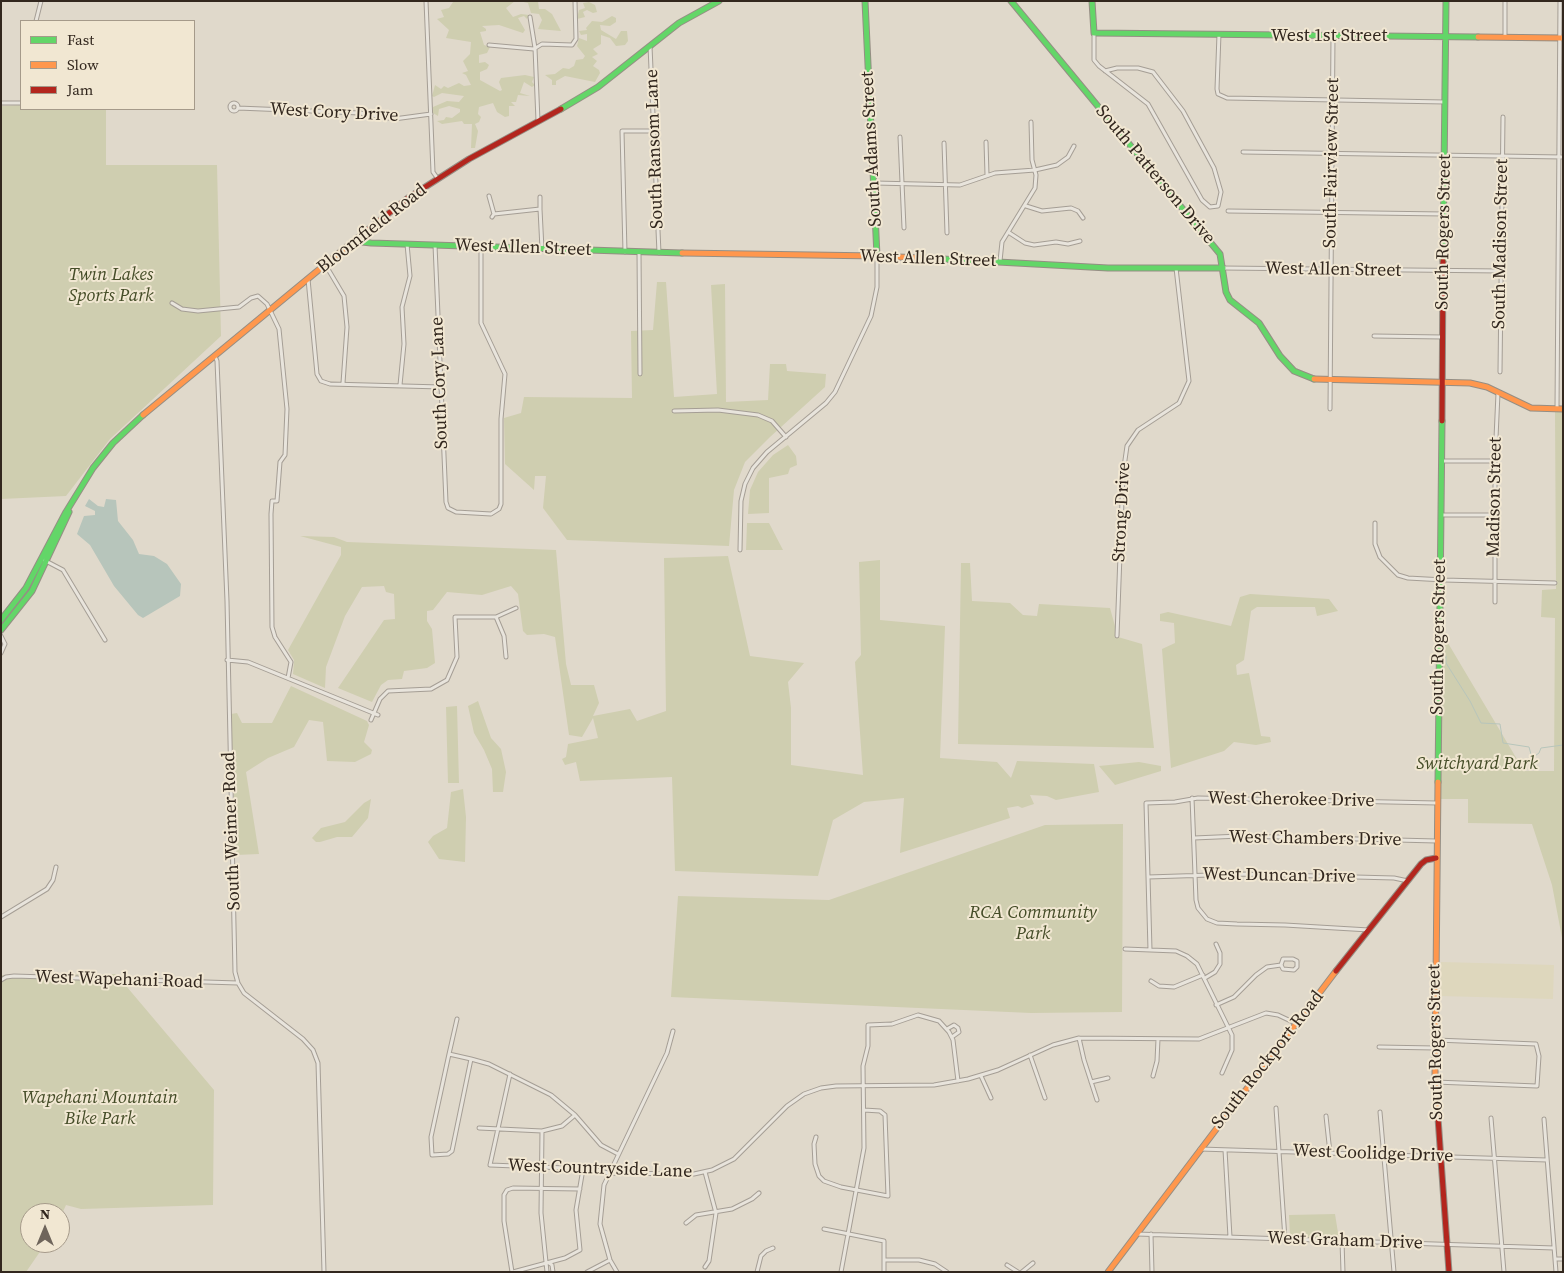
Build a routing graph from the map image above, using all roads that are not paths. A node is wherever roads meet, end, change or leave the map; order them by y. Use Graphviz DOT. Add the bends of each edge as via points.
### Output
graph roads {
  1 [pos="41,1"];
  2 [pos="426,1"];
  3 [pos="575,1"];
  4 [pos="718,1"];
  5 [pos="865,1"];
  6 [pos="1011,1"];
  7 [pos="1092,1"];
  8 [pos="1446,1"];
  9 [pos="1505,1"];
  10 [pos="1560,1"];
  11 [pos="530,17"];
  12 [pos="36,20"];
  13 [pos="1094,33"];
  14 [pos="1219,34"];
  15 [pos="1333,36"];
  16 [pos="1446,37"];
  17 [pos="1505,37"];
  18 [pos="1561,38"];
  19 [pos="489,45"];
  20 [pos="650,45"];
  21 [pos="535,48"];
  22 [pos="1105,71"];
  23 [pos="1333,100"];
  24 [pos="1446,102"];
  25 [pos="1,103"];
  26 [pos="20,103"];
  27 [pos="238,108"];
  28 [pos="431,114"];
  29 [pos="1503,117"];
  30 [pos="1031,122"];
  31 [pos="538,123"];
  32 [pos="653,131"];
  33 [pos="900,137"];
  34 [pos="986,142"];
  35 [pos="944,143"];
  36 [pos="1074,146"];
  37 [pos="1242,152"];
  38 [pos="1332,154"];
  39 [pos="1446,156"];
  40 [pos="1503,156"];
  41 [pos="1561,157"];
  42 [pos="1035,170"];
  43 [pos="988,175"];
  44 [pos="438,179"];
  45 [pos="902,182"];
  46 [pos="875,183"];
  47 [pos="945,185"];
  48 [pos="489,196"];
  49 [pos="540,197"];
  50 [pos="1026,206"];
  51 [pos="540,209"];
  52 [pos="1228,212"];
  53 [pos="1331,212"];
  54 [pos="494,214"];
  55 [pos="1445,214"];
  56 [pos="492,217"];
  57 [pos="1083,218"];
  58 [pos="904,228"];
  59 [pos="1008,232"];
  60 [pos="948,233"];
  61 [pos="356,238"];
  62 [pos="1080,240"];
  63 [pos="407,244"];
  64 [pos="435,245"];
  65 [pos="481,247"];
  66 [pos="542,249"];
  67 [pos="624,252"];
  68 [pos="638,252"];
  69 [pos="659,253"];
  70 [pos="877,256"];
  71 [pos="1000,261"];
  72 [pos="324,264"];
  73 [pos="1176,268"];
  74 [pos="1223,268"];
  75 [pos="1330,270"];
  76 [pos="1563,270"];
  77 [pos="1501,271"];
  78 [pos="1558,271"];
  79 [pos="1444,272"];
  80 [pos="308,278"];
  81 [pos="172,303"];
  82 [pos="270,310"];
  83 [pos="1374,336"];
  84 [pos="1444,337"];
  85 [pos="214,356"];
  86 [pos="1500,372"];
  87 [pos="640,374"];
  88 [pos="1331,380"];
  89 [pos="1444,382"];
  90 [pos="343,383"];
  91 [pos="400,385"];
  92 [pos="441,387"];
  93 [pos="1498,393"];
  94 [pos="1330,409"];
  95 [pos="1560,409"];
  96 [pos="674,411"];
  97 [pos="786,436"];
  98 [pos="1442,461"];
  99 [pos="1495,462"];
  100 [pos="69,510"];
  101 [pos="1440,515"];
  102 [pos="1495,515"];
  103 [pos="1375,523"];
  104 [pos="740,550"];
  105 [pos="42,559"];
  106 [pos="48,562"];
  107 [pos="1439,579"];
  108 [pos="1494,582"];
  109 [pos="1555,583"];
  110 [pos="1495,602"];
  111 [pos="516,608"];
  112 [pos="496,617"];
  113 [pos="1,620"];
  114 [pos="1,630"];
  115 [pos="1,636"];
  116 [pos="1117,636"];
  117 [pos="105,640"];
  118 [pos="1,653"];
  119 [pos="506,658"];
  120 [pos="227,660"];
  121 [pos="288,678"];
  122 [pos="373,713"];
  123 [pos="378,715"];
  124 [pos="371,720"];
  125 [pos="1192,798"];
  126 [pos="1437,803"];
  127 [pos="1194,838"];
  128 [pos="1436,841"];
  129 [pos="1436,858"];
  130 [pos="56,866"];
  131 [pos="1195,875"];
  132 [pos="1148,877"];
  133 [pos="1409,881"];
  134 [pos="1,917"];
  135 [pos="1370,930"];
  136 [pos="1216,944"];
  137 [pos="1125,949"];
  138 [pos="1150,950"];
  139 [pos="1281,965"];
  140 [pos="1204,977"];
  141 [pos="1,980"];
  142 [pos="1151,981"];
  143 [pos="238,983"];
  144 [pos="1216,1005"];
  145 [pos="457,1019"];
  146 [pos="1295,1023"];
  147 [pos="1228,1028"];
  148 [pos="947,1029"];
  149 [pos="673,1031"];
  150 [pos="952,1037"];
  151 [pos="1079,1038"];
  152 [pos="1158,1039"];
  153 [pos="1435,1040"];
  154 [pos="1379,1047"];
  155 [pos="1435,1048"];
  156 [pos="449,1054"];
  157 [pos="1030,1056"];
  158 [pos="471,1059"];
  159 [pos="1222,1073"];
  160 [pos="510,1074"];
  161 [pos="981,1076"];
  162 [pos="1153,1076"];
  163 [pos="1108,1078"];
  164 [pos="958,1081"];
  165 [pos="1091,1082"];
  166 [pos="1435,1082"];
  167 [pos="863,1086"];
  168 [pos="991,1098"];
  169 [pos="1045,1098"];
  170 [pos="1097,1100"];
  171 [pos="1276,1108"];
  172 [pos="864,1110"];
  173 [pos="1380,1112"];
  174 [pos="575,1115"];
  175 [pos="1326,1116"];
  176 [pos="1491,1118"];
  177 [pos="1544,1119"];
  178 [pos="479,1128"];
  179 [pos="497,1130"];
  180 [pos="542,1131"];
  181 [pos="816,1137"];
  182 [pos="1199,1148"];
  183 [pos="1225,1150"];
  184 [pos="1278,1151"];
  185 [pos="1330,1153"];
  186 [pos="618,1154"];
  187 [pos="1384,1155"];
  188 [pos="1440,1157"];
  189 [pos="1494,1158"];
  190 [pos="1547,1160"];
  191 [pos="542,1168"];
  192 [pos="583,1169"];
  193 [pos="704,1172"];
  194 [pos="608,1173"];
  195 [pos="541,1189"];
  196 [pos="580,1189"];
  197 [pos="857,1190"];
  198 [pos="759,1192"];
  199 [pos="716,1213"];
  200 [pos="686,1223"];
  201 [pos="824,1229"];
  202 [pos="848,1234"];
  203 [pos="1136,1234"];
  204 [pos="1151,1234"];
  205 [pos="1230,1237"];
  206 [pos="1285,1239"];
  207 [pos="1342,1241"];
  208 [pos="1391,1243"];
  209 [pos="1447,1244"];
  210 [pos="1502,1246"];
  211 [pos="773,1248"];
  212 [pos="1554,1248"];
  213 [pos="1555,1259"];
  214 [pos="1563,1259"];
  215 [pos="610,1260"];
  216 [pos="885,1260"];
  217 [pos="548,1263"];
  218 [pos="1033,1263"];
  219 [pos="1007,1265"];
  220 [pos="705,1268"];
  221 [pos="324,1272"];
  222 [pos="513,1272"];
  223 [pos="548,1272"];
  224 [pos="553,1272"];
  225 [pos="587,1272"];
  226 [pos="617,1272"];
  227 [pos="757,1272"];
  228 [pos="842,1272"];
  229 [pos="884,1272"];
  230 [pos="948,1272"];
  231 [pos="1018,1272"];
  232 [pos="1022,1272"];
  233 [pos="1108,1272"];
  234 [pos="1152,1272"];
  235 [pos="1343,1272"];
  236 [pos="1394,1272"];
  237 [pos="1449,1272"];
  238 [pos="1504,1272"];
  239 [pos="1556,1272"];
  1 -- 12 [label="street"];
  2 -- 28 [label="street"];
  3 -- 21 [label="street" via="576,39 572,45 542,44"];
  4 -- 20 [label="street, Bloomfield Road" via="679,23"];
  5 -- 46 [label="street, South Adams Street"];
  6 -- 74 [label="street, South Patterson Drive" via="1209,239 1220,254"];
  7 -- 13 [label="street"];
  8 -- 16 [label="street, South Rogers Street"];
  9 -- 17 [label="street"];
  10 -- 18 [label="street"];
  11 -- 21 [label="street"];
  13 -- 14 [label="street, West 1st Street"];
  13 -- 22 [label="street" via="1094,60"];
  14 -- 15 [label="street, West 1st Street"];
  14 -- 23 [label="street" via="1218,94 1227,98"];
  15 -- 16 [label="street, West 1st Street"];
  15 -- 23 [label="street, South Fairview Street"];
  16 -- 17 [label="street, West 1st Street"];
  16 -- 24 [label="street, South Rogers Street"];
  17 -- 18 [label="street, West 1st Street"];
  18 -- 41 [label="street"];
  19 -- 21 [label="street"];
  20 -- 31 [label="street, Bloomfield Road" via="598,87"];
  20 -- 32 [label="street, South Ransom Lane"];
  21 -- 31 [label="street"];
  22 -- 22 [label="street" via="1148,104 1202,200 1210,207 1218,206 1221,192 1214,168 1183,111 1153,72 1138,68"];
  23 -- 24 [label="street"];
  23 -- 38 [label="street, South Fairview Street"];
  24 -- 39 [label="street, South Rogers Street"];
  25 -- 26 [label="street"];
  27 -- 28 [label="street, West Cory Drive" via="360,113 394,119"];
  28 -- 44 [label="street" via="433,172"];
  29 -- 40 [label="street, South Madison Street"];
  30 -- 42 [label="street"];
  31 -- 44 [label="street, Bloomfield Road"];
  32 -- 67 [label="street" via="622,131"];
  32 -- 69 [label="street, South Ransom Lane"];
  33 -- 45 [label="street"];
  34 -- 43 [label="street"];
  35 -- 47 [label="street"];
  36 -- 42 [label="street" via="1061,163"];
  37 -- 38 [label="street"];
  38 -- 39 [label="street"];
  38 -- 53 [label="street, South Fairview Street"];
  39 -- 40 [label="street"];
  39 -- 55 [label="street, South Rogers Street"];
  40 -- 41 [label="street"];
  40 -- 77 [label="street, South Madison Street"];
  41 -- 78 [label="street"];
  42 -- 43 [label="street"];
  42 -- 50 [label="street" via="1035,188"];
  43 -- 47 [label="street" via="960,185"];
  44 -- 61 [label="street, Bloomfield Road"];
  45 -- 46 [label="street"];
  45 -- 47 [label="street"];
  45 -- 58 [label="street"];
  46 -- 70 [label="street, South Adams Street"];
  47 -- 60 [label="street"];
  48 -- 54 [label="street"];
  49 -- 51 [label="street"];
  50 -- 57 [label="street" via="1042,211 1070,208"];
  50 -- 59 [label="street"];
  51 -- 54 [label="street"];
  51 -- 66 [label="street"];
  52 -- 53 [label="street"];
  53 -- 55 [label="street"];
  53 -- 75 [label="street, South Fairview Street"];
  54 -- 56 [label="street"];
  55 -- 79 [label="street, South Rogers Street"];
  59 -- 62 [label="street" via="1024,243 1034,245 1068,244"];
  59 -- 71 [label="street"];
  61 -- 63 [label="street, West Allen Street" via="362,242"];
  61 -- 72 [label="street, Bloomfield Road"];
  63 -- 64 [label="street, West Allen Street"];
  63 -- 91 [label="street" via="410,276 402,307 404,344"];
  64 -- 65 [label="street, West Allen Street"];
  64 -- 92 [label="street, South Cory Lane"];
  65 -- 66 [label="street, West Allen Street"];
  65 -- 92 [label="street, South Cory Lane" via="482,323 505,374 500,419 500,504 499,509 491,514 459,513 450,510 445,499"];
  66 -- 67 [label="street, West Allen Street"];
  67 -- 68 [label="street, West Allen Street"];
  68 -- 69 [label="street, West Allen Street"];
  68 -- 87 [label="street"];
  69 -- 70 [label="street, West Allen Street"];
  70 -- 71 [label="street, West Allen Street"];
  70 -- 97 [label="street, South Adams Street" via="876,296 863,336 830,398"];
  71 -- 73 [label="street, West Allen Street" via="1108,268"];
  72 -- 80 [label="street, Bloomfield Road"];
  72 -- 90 [label="street" via="344,296 347,327"];
  73 -- 74 [label="street, West Allen Street"];
  73 -- 116 [label="street, Strong Drive" via="1189,380 1180,404 1138,430 1127,446 1123,474"];
  74 -- 75 [label="street, West Allen Street"];
  74 -- 88 [label="street, South Patterson Drive" via="1230,300 1259,323 1290,368 1309,378"];
  75 -- 79 [label="street, West Allen Street"];
  75 -- 88 [label="street, South Fairview Street"];
  76 -- 78 [label="street"];
  77 -- 79 [label="street, West Allen Street"];
  77 -- 86 [label="street, South Madison Street"];
  78 -- 95 [label="street"];
  79 -- 84 [label="street, South Rogers Street"];
  80 -- 82 [label="street, Bloomfield Road"];
  80 -- 90 [label="street" via="317,374 328,384"];
  81 -- 82 [label="street" via="182,309 198,311 238,307 257,296"];
  82 -- 85 [label="street, Bloomfield Road"];
  82 -- 121 [label="street" via="280,336 287,409 278,501 272,501 271,514 272,627 291,662"];
  83 -- 84 [label="street"];
  84 -- 89 [label="street, South Rogers Street"];
  85 -- 100 [label="street, Bloomfield Road" via="119,436 93,468"];
  85 -- 120 [label="street, South Weimer Road" via="217,362 222,474"];
  88 -- 89 [label="street, South Patterson Drive"];
  88 -- 94 [label="street, South Fairview Street"];
  89 -- 93 [label="street, South Patterson Drive" via="1480,384"];
  89 -- 98 [label="street, South Rogers Street"];
  90 -- 91 [label="street"];
  91 -- 92 [label="street"];
  93 -- 95 [label="street, South Patterson Drive" via="1531,408"];
  93 -- 99 [label="street, Madison Street"];
  96 -- 97 [label="street" via="718,410 758,415 772,421"];
  97 -- 104 [label="street, South Adams Street" via="753,468 745,484 741,501"];
  98 -- 99 [label="street"];
  98 -- 101 [label="street, South Rogers Street"];
  99 -- 102 [label="street, Madison Street"];
  100 -- 105 [label="street, Bloomfield Road"];
  100 -- 106 [label="street, Bloomfield Road"];
  101 -- 102 [label="street"];
  101 -- 107 [label="street, South Rogers Street"];
  102 -- 108 [label="street, Madison Street"];
  103 -- 107 [label="street" via="1375,544 1386,566 1408,578"];
  105 -- 106 [label="street"];
  105 -- 113 [label="street, Bloomfield Road" via="26,588"];
  106 -- 114 [label="street, Bloomfield Road" via="24,604"];
  106 -- 117 [label="street" via="63,570"];
  107 -- 108 [label="street"];
  107 -- 126 [label="street, South Rogers Street"];
  108 -- 109 [label="street"];
  108 -- 110 [label="street, Madison Street"];
  111 -- 112 [label="street"];
  112 -- 119 [label="street" via="504,636"];
  112 -- 122 [label="street" via="455,617 457,657 447,680 431,689 388,691"];
  115 -- 118 [label="street" via="6,644"];
  120 -- 121 [label="street" via="248,662"];
  120 -- 143 [label="street, South Weimer Road"];
  121 -- 122 [label="street"];
  122 -- 123 [label="street"];
  122 -- 124 [label="street"];
  125 -- 126 [label="street, West Cherokee Drive"];
  125 -- 127 [label="street"];
  125 -- 132 [label="street, West Cherokee Drive" via="1146,803"];
  126 -- 128 [label="street, South Rogers Street"];
  127 -- 128 [label="street, West Chambers Drive" via="1240,836"];
  127 -- 131 [label="street"];
  128 -- 129 [label="street, South Rogers Street"];
  129 -- 133 [label="street, South Rockport Road" via="1424,862"];
  129 -- 153 [label="street, South Rogers Street"];
  130 -- 134 [label="street" via="47,889"];
  131 -- 132 [label="street, West Duncan Drive"];
  131 -- 133 [label="street, West Duncan Drive" via="1394,878"];
  131 -- 135 [label="street" via="1196,900 1203,915 1213,922"];
  132 -- 138 [label="street"];
  133 -- 135 [label="street, South Rockport Road"];
  135 -- 146 [label="street, South Rockport Road"];
  136 -- 140 [label="street" via="1220,964 1215,972"];
  137 -- 138 [label="street"];
  138 -- 140 [label="street" via="1184,954 1194,961"];
  139 -- 139 [label="street" via="1284,970 1294,970 1297,962 1283,959"];
  139 -- 144 [label="street" via="1262,970 1234,997"];
  140 -- 142 [label="street" via="1174,987 1159,986"];
  140 -- 144 [label="street"];
  141 -- 143 [label="street, West Wapehani Road" via="14,976"];
  143 -- 221 [label="street" via="247,996 303,1038 318,1063"];
  144 -- 147 [label="street"];
  145 -- 156 [label="street"];
  146 -- 147 [label="street, West Countryside Lane" via="1266,1013"];
  146 -- 182 [label="street, South Rockport Road"];
  147 -- 152 [label="street, West Countryside Lane" via="1200,1039"];
  147 -- 159 [label="street" via="1233,1047"];
  148 -- 150 [label="street"];
  148 -- 150 [label="street" via="954,1025 958,1028 959,1032"];
  148 -- 167 [label="street" via="936,1020 921,1016 911,1016 892,1024 868,1025"];
  149 -- 186 [label="street" via="667,1053"];
  150 -- 164 [label="street"];
  151 -- 152 [label="street, West Countryside Lane"];
  151 -- 157 [label="street, West Countryside Lane"];
  151 -- 165 [label="street"];
  152 -- 162 [label="street"];
  153 -- 155 [label="street, South Rogers Street"];
  153 -- 166 [label="street" via="1536,1044 1539,1056 1537,1086"];
  154 -- 155 [label="street"];
  155 -- 166 [label="street, South Rogers Street"];
  156 -- 158 [label="street"];
  156 -- 158 [label="street" via="431,1137 432,1155 452,1151"];
  157 -- 161 [label="street, West Countryside Lane"];
  157 -- 169 [label="street"];
  158 -- 160 [label="street"];
  160 -- 174 [label="street" via="551,1095"];
  160 -- 179 [label="street"];
  161 -- 164 [label="street, West Countryside Lane"];
  161 -- 168 [label="street"];
  163 -- 165 [label="street"];
  164 -- 167 [label="street, West Countryside Lane"];
  165 -- 170 [label="street"];
  166 -- 188 [label="street, South Rogers Street"];
  167 -- 172 [label="street"];
  167 -- 193 [label="street, West Countryside Lane" via="828,1087 804,1094 783,1109 734,1159"];
  171 -- 184 [label="street"];
  172 -- 197 [label="street" via="864,1148"];
  172 -- 197 [label="street" via="880,1111 885,1115 888,1196"];
  173 -- 187 [label="street"];
  174 -- 180 [label="street" via="562,1126"];
  174 -- 186 [label="street" via="601,1145"];
  175 -- 185 [label="street"];
  176 -- 189 [label="street"];
  177 -- 190 [label="street"];
  178 -- 179 [label="street"];
  179 -- 180 [label="street"];
  179 -- 191 [label="street, West Countryside Lane" via="490,1165"];
  180 -- 191 [label="street"];
  181 -- 197 [label="street" via="814,1154 819,1176 830,1184"];
  182 -- 183 [label="street, West Coolidge Drive"];
  182 -- 203 [label="street, South Rockport Road"];
  183 -- 184 [label="street, West Coolidge Drive"];
  183 -- 205 [label="street"];
  184 -- 185 [label="street, West Coolidge Drive"];
  184 -- 206 [label="street"];
  185 -- 187 [label="street, West Coolidge Drive"];
  186 -- 194 [label="street"];
  187 -- 188 [label="street, West Coolidge Drive"];
  187 -- 208 [label="street"];
  188 -- 189 [label="street, West Coolidge Drive"];
  188 -- 209 [label="street, South Rogers Street"];
  189 -- 190 [label="street, West Coolidge Drive"];
  189 -- 210 [label="street"];
  190 -- 212 [label="street"];
  191 -- 192 [label="street, West Countryside Lane"];
  191 -- 195 [label="street"];
  192 -- 194 [label="street, West Countryside Lane"];
  192 -- 196 [label="street"];
  193 -- 194 [label="street, West Countryside Lane"];
  193 -- 199 [label="street"];
  194 -- 215 [label="street" via="600,1224"];
  195 -- 196 [label="street"];
  195 -- 217 [label="street"];
  195 -- 222 [label="street" via="509,1189 504,1195 504,1221"];
  196 -- 217 [label="street" via="576,1220 580,1250 577,1254"];
  197 -- 202 [label="street"];
  198 -- 199 [label="street" via="739,1206"];
  199 -- 200 [label="street" via="696,1215"];
  199 -- 220 [label="street" via="709,1261"];
  201 -- 202 [label="street"];
  202 -- 216 [label="street" via="884,1241"];
  202 -- 228 [label="street"];
  203 -- 204 [label="street, West Graham Drive"];
  203 -- 233 [label="street, South Rockport Road"];
  204 -- 205 [label="street, West Graham Drive"];
  204 -- 234 [label="street"];
  205 -- 206 [label="street, West Graham Drive"];
  206 -- 207 [label="street, West Graham Drive"];
  207 -- 208 [label="street, West Graham Drive"];
  207 -- 235 [label="street"];
  208 -- 209 [label="street, West Graham Drive"];
  208 -- 236 [label="street"];
  209 -- 210 [label="street, West Graham Drive"];
  209 -- 237 [label="street, South Rogers Street"];
  210 -- 212 [label="street, West Graham Drive"];
  210 -- 238 [label="street"];
  211 -- 227 [label="street" via="761,1256"];
  212 -- 213 [label="street"];
  213 -- 214 [label="street"];
  213 -- 239 [label="street"];
  215 -- 225 [label="street"];
  215 -- 226 [label="street"];
  216 -- 229 [label="street"];
  216 -- 230 [label="street" via="919,1260"];
  217 -- 222 [label="street"];
  217 -- 223 [label="street"];
  217 -- 224 [label="street" via="552,1265"];
  218 -- 232 [label="street"];
  219 -- 231 [label="street"];
}
